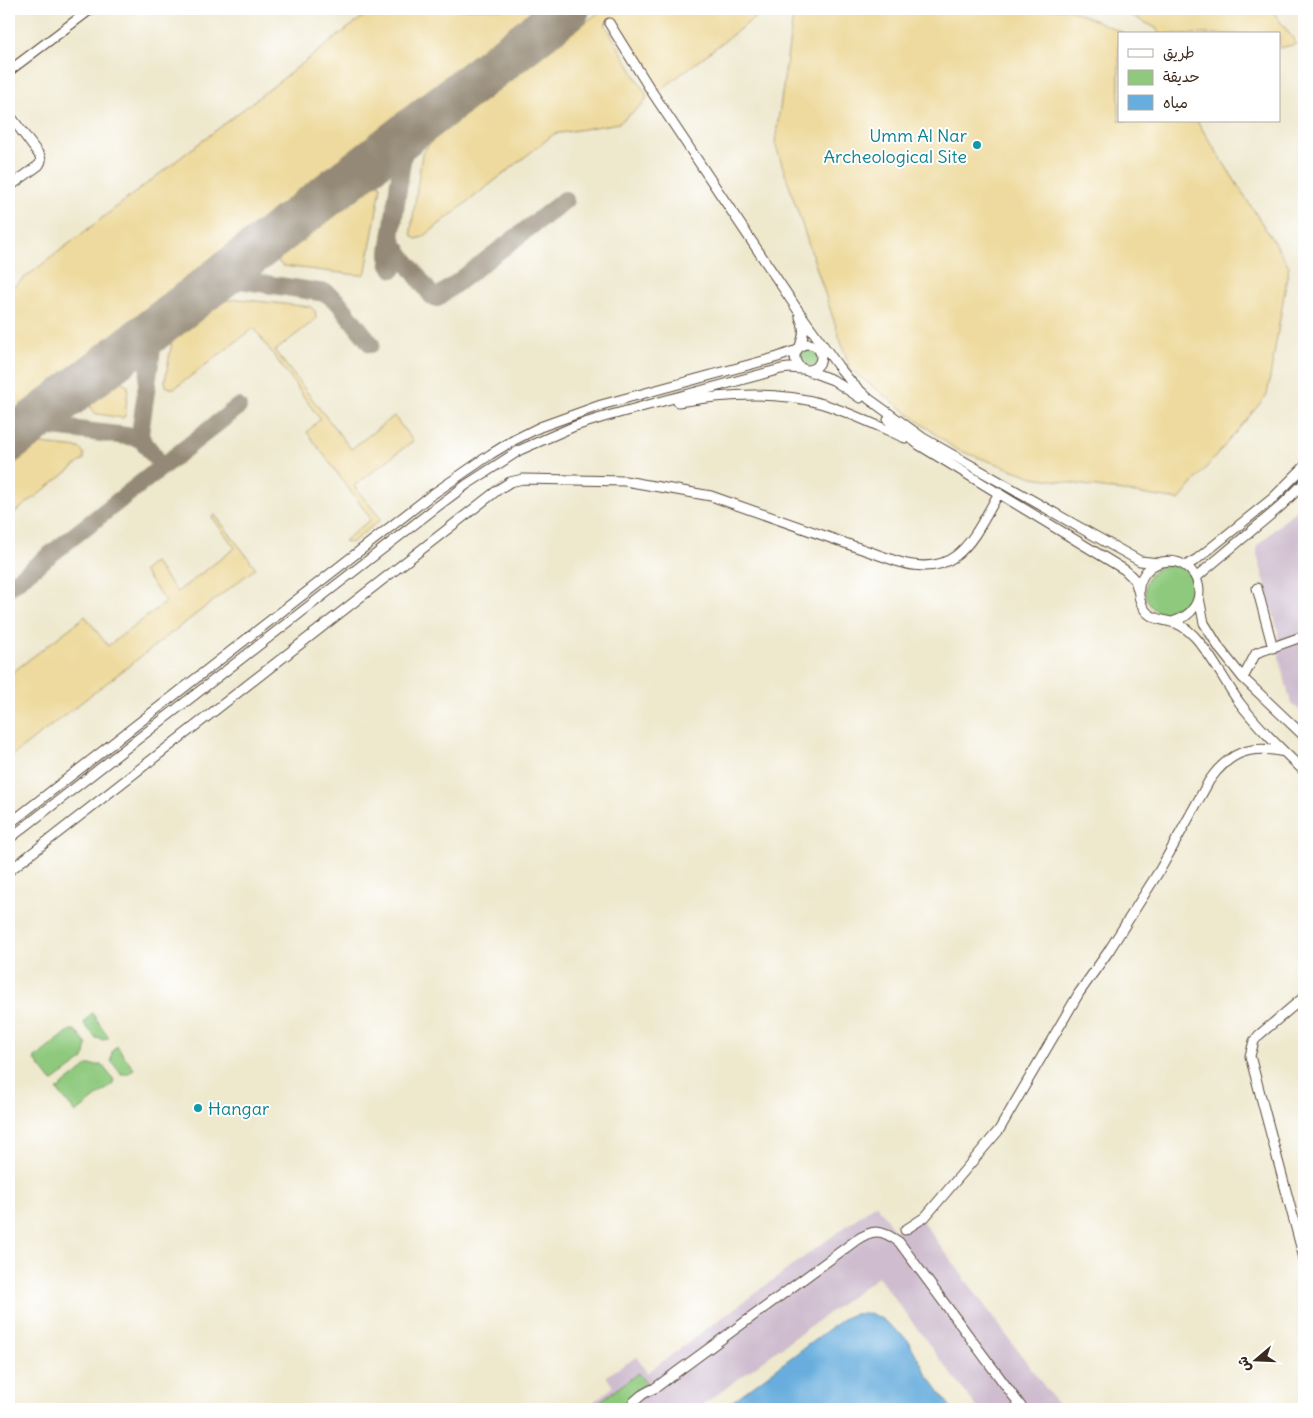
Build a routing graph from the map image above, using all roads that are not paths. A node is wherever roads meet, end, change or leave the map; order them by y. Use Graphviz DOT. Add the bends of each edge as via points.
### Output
graph roads {
  1 [pos="91,9"];
  2 [pos="610,23"];
  3 [pos="9,70"];
  4 [pos="9,114"];
  5 [pos="9,187"];
  6 [pos="797,309"];
  7 [pos="810,327"];
  8 [pos="798,348"];
  9 [pos="819,350"];
  10 [pos="838,366"];
  11 [pos="805,370"];
  12 [pos="604,417"];
  13 [pos="919,445"];
  14 [pos="1304,467"];
  15 [pos="1304,483"];
  16 [pos="999,493"];
  17 [pos="1159,563"];
  18 [pos="1186,566"];
  19 [pos="1196,578"];
  20 [pos="1257,588"];
  21 [pos="1138,594"];
  22 [pos="1199,598"];
  23 [pos="1172,622"];
  24 [pos="1304,636"];
  25 [pos="1273,648"];
  26 [pos="1243,678"];
  27 [pos="1304,736"];
  28 [pos="1284,752"];
  29 [pos="1304,771"];
  30 [pos="9,824"];
  31 [pos="9,839"];
  32 [pos="9,871"];
  33 [pos="1304,997"];
  34 [pos="905,1230"];
  35 [pos="1304,1258"];
  36 [pos="629,1408"];
  37 [pos="1023,1409"];
  1 -- 3 [label="street"];
  2 -- 6 [label="street" via="652,92"];
  4 -- 5 [label="street" via="42,161"];
  6 -- 7 [label="street"];
  6 -- 8 [label="street" via="804,325"];
  7 -- 9 [label="street"];
  7 -- 10 [label="street"];
  8 -- 9 [label="street" via="809,344"];
  8 -- 11 [label="street" via="795,362"];
  8 -- 30 [label="street" via="778,357 593,407 514,440 430,496"];
  9 -- 10 [label="street"];
  9 -- 11 [label="street" via="819,365"];
  10 -- 17 [label="street" via="869,399 923,438 1140,561"];
  11 -- 12 [label="street" via="781,369"];
  11 -- 13 [label="street" via="847,388"];
  12 -- 13 [label="street" via="730,395 779,397 822,403"];
  12 -- 31 [label="street" via="520,450 466,485"];
  13 -- 16 [label="street"];
  14 -- 18 [label="street" via="1273,498"];
  15 -- 19 [label="street"];
  16 -- 21 [label="street" via="1125,570 1135,580"];
  16 -- 32 [label="street" via="972,540 961,552 940,564 924,566 896,561 704,495 625,481 523,479 510,482"];
  17 -- 18 [label="street" via="1174,561"];
  17 -- 21 [label="street" via="1146,572"];
  18 -- 19 [label="street"];
  19 -- 22 [label="street"];
  20 -- 25 [label="street"];
  21 -- 23 [label="street" via="1146,612 1153,618"];
  22 -- 23 [label="street" via="1189,614"];
  22 -- 26 [label="street" via="1210,635"];
  23 -- 28 [label="street" via="1193,636 1240,703"];
  24 -- 25 [label="street"];
  25 -- 26 [label="street" via="1256,653"];
  26 -- 27 [label="street"];
  28 -- 29 [label="street"];
  28 -- 34 [label="street" via="1256,749 1235,756 1218,769 1162,868 1079,994 999,1130 930,1212"];
  33 -- 35 [label="street" via="1259,1035 1250,1056"];
  36 -- 37 [label="street" via="643,1393 655,1388 855,1241 881,1231 899,1242"];
}
